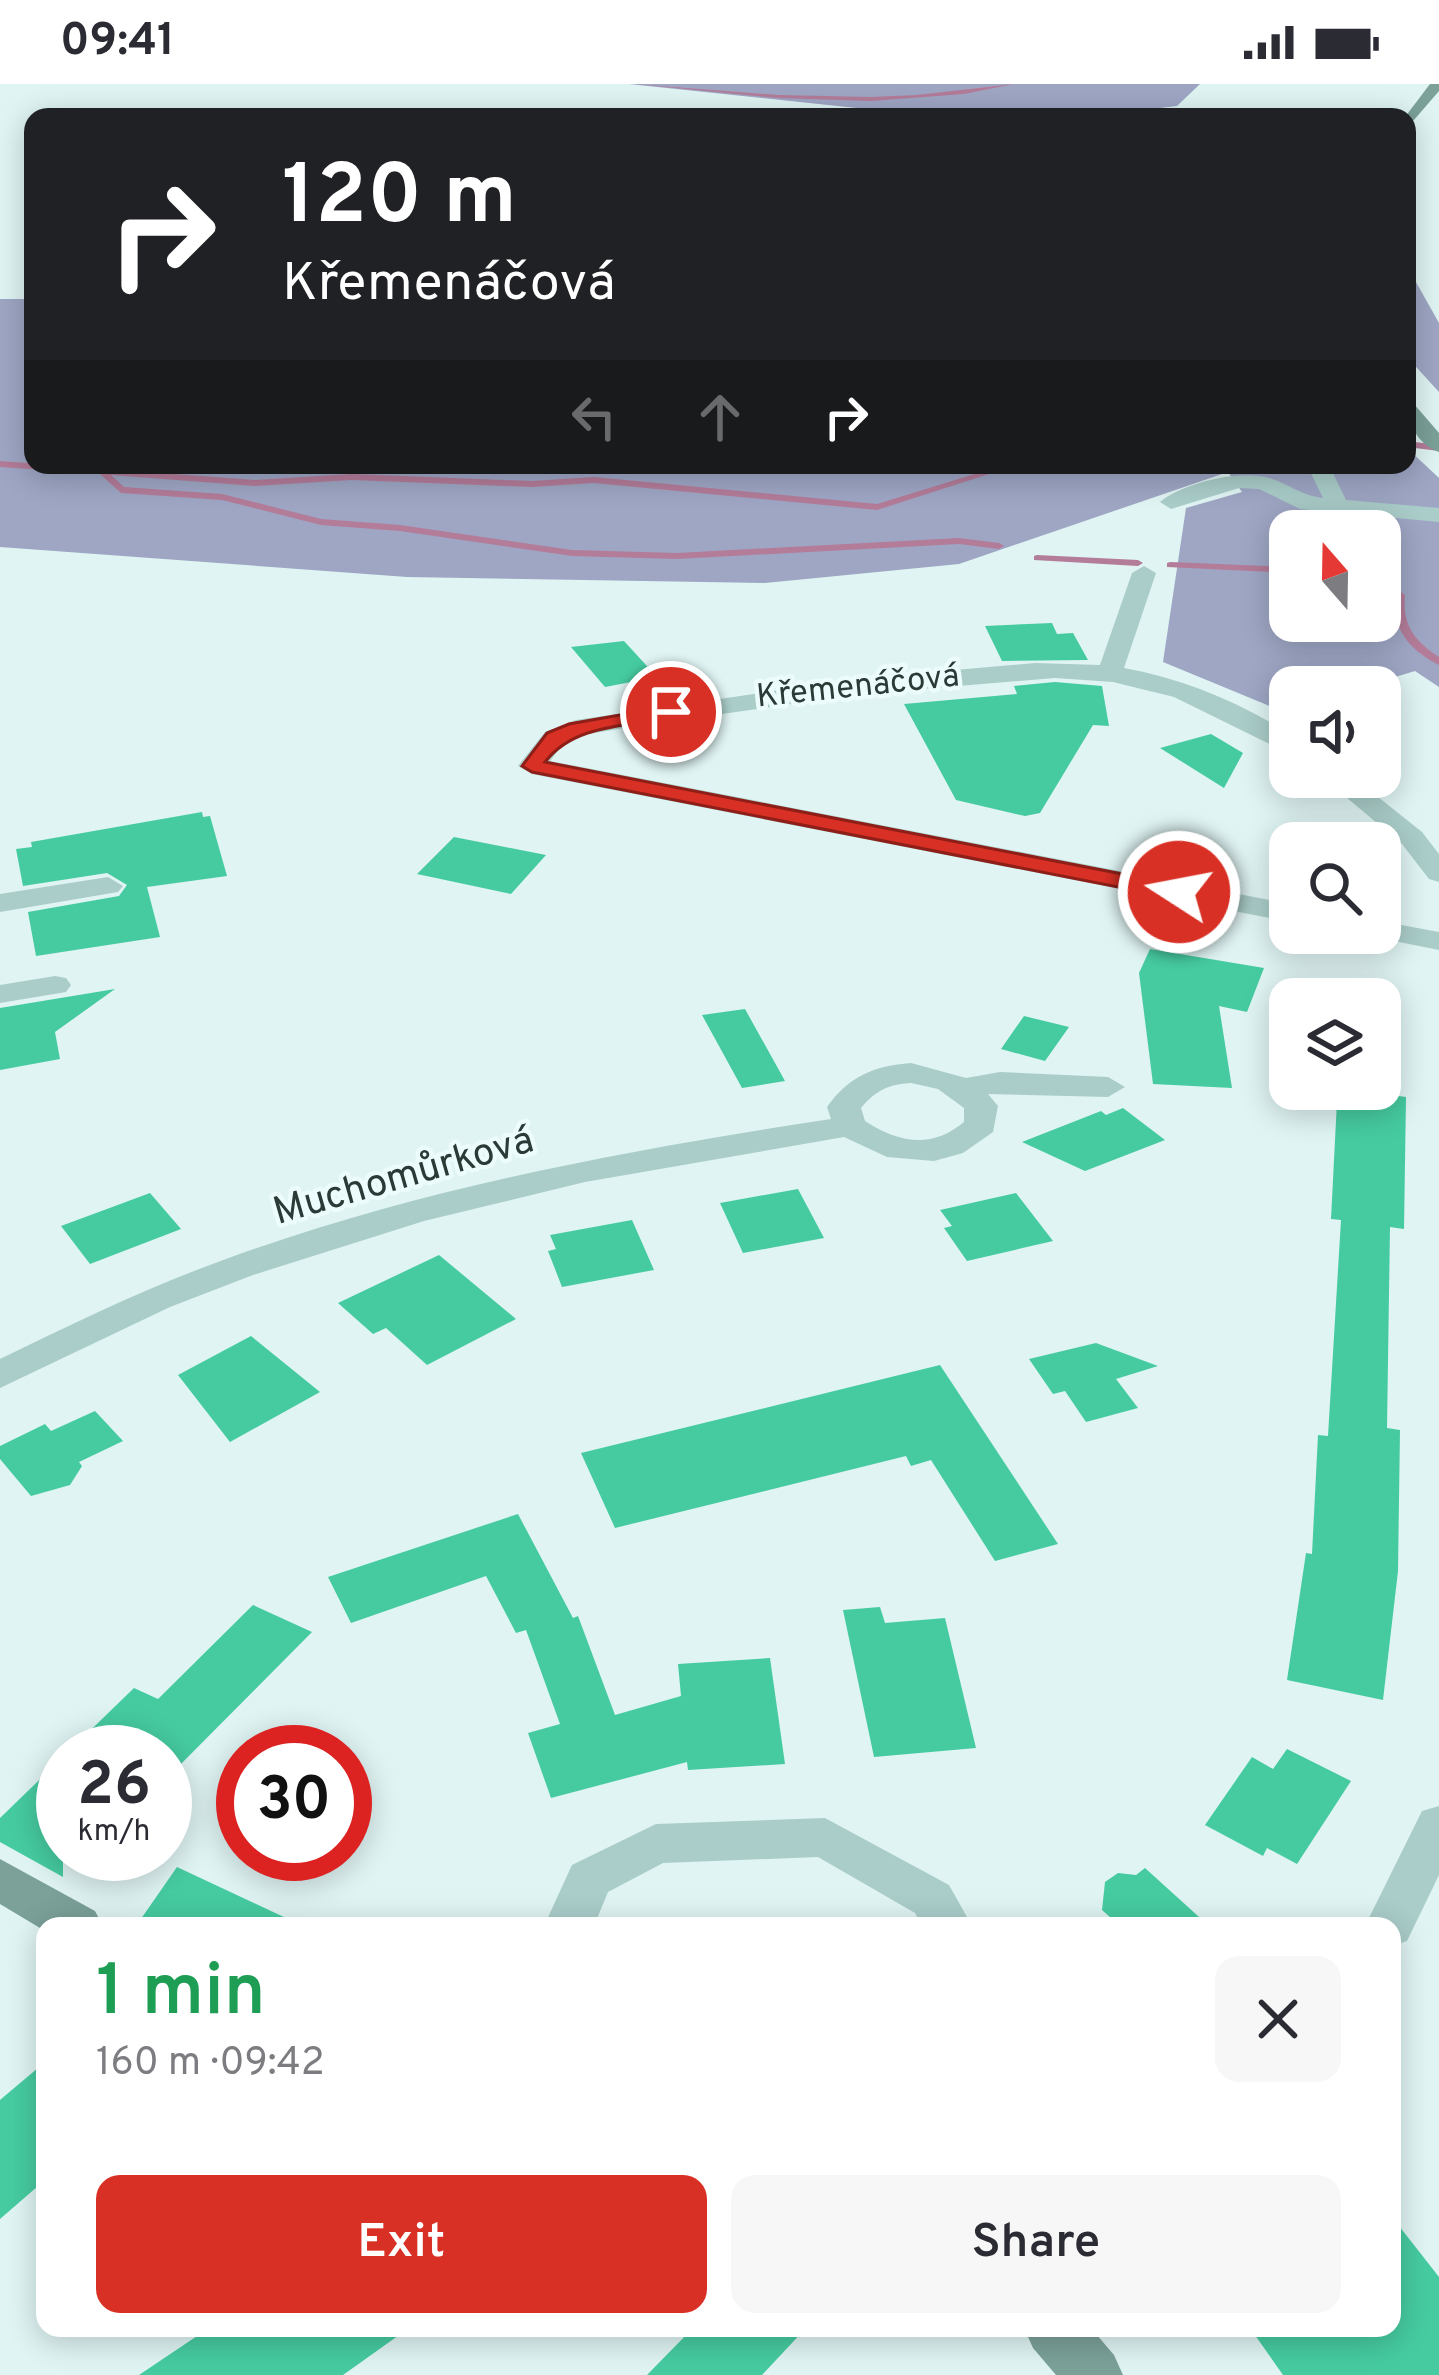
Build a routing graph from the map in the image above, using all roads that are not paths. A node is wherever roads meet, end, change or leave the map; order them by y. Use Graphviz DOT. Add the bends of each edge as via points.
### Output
graph roads {
  1 [pos="1437,84"];
  2 [pos="1416,112"];
  3 [pos="1416,419"];
  4 [pos="1439,446"];
  5 [pos="1322,474"];
  6 [pos="1171,502"];
  7 [pos="1338,506"];
  8 [pos="1439,515"];
  9 [pos="1144,573"];
  10 [pos="1110,673"];
  11 [pos="1269,734"];
  12 [pos="1362,798"];
  13 [pos="1439,873"];
  14 [pos="108,886"];
  15 [pos="0,902"];
  16 [pos="1269,909"];
  17 [pos="1401,934"];
  18 [pos="1439,941"];
  19 [pos="55,985"];
  20 [pos="0,994"];
  21 [pos="1108,1087"];
  22 [pos="966,1088"];
  23 [pos="850,1126"];
  24 [pos="0,1375"];
  25 [pos="1439,1825"];
  26 [pos="0,1879"];
  27 [pos="63,1917"];
  28 [pos="573,1917"];
  29 [pos="942,1917"];
  30 [pos="1394,1917"];
  31 [pos="1060,2337"];
  32 [pos="1094,2375"];
  1 -- 2 [label="street"];
  3 -- 4 [label="street"];
  5 -- 7 [label="street"];
  6 -- 7 [label="street" via="1238,481"];
  7 -- 8 [label="street"];
  9 -- 10 [label="street"];
  10 -- 11 [label="street, Křemenáčová" via="1202,697"];
  10 -- 16 [label="street, Křemenáčová" via="836,687 671,712 576,728 554,737 532,766"];
  12 -- 13 [label="street" via="1412,838"];
  14 -- 15 [label="street"];
  17 -- 18 [label="street"];
  19 -- 20 [label="street"];
  21 -- 22 [label="street"];
  22 -- 23 [label="street" via="924,1074 878,1077 854,1089 844,1107"];
  22 -- 23 [label="street" via="982,1106 981,1125 965,1142 902,1151"];
  23 -- 24 [label="street, Muchomůrková" via="619,1165 342,1234 157,1299"];
  25 -- 30 [label="street"];
  26 -- 27 [label="street"];
  28 -- 29 [label="street" via="590,1879 656,1844 825,1838 932,1899"];
  31 -- 32 [label="street"];
}
